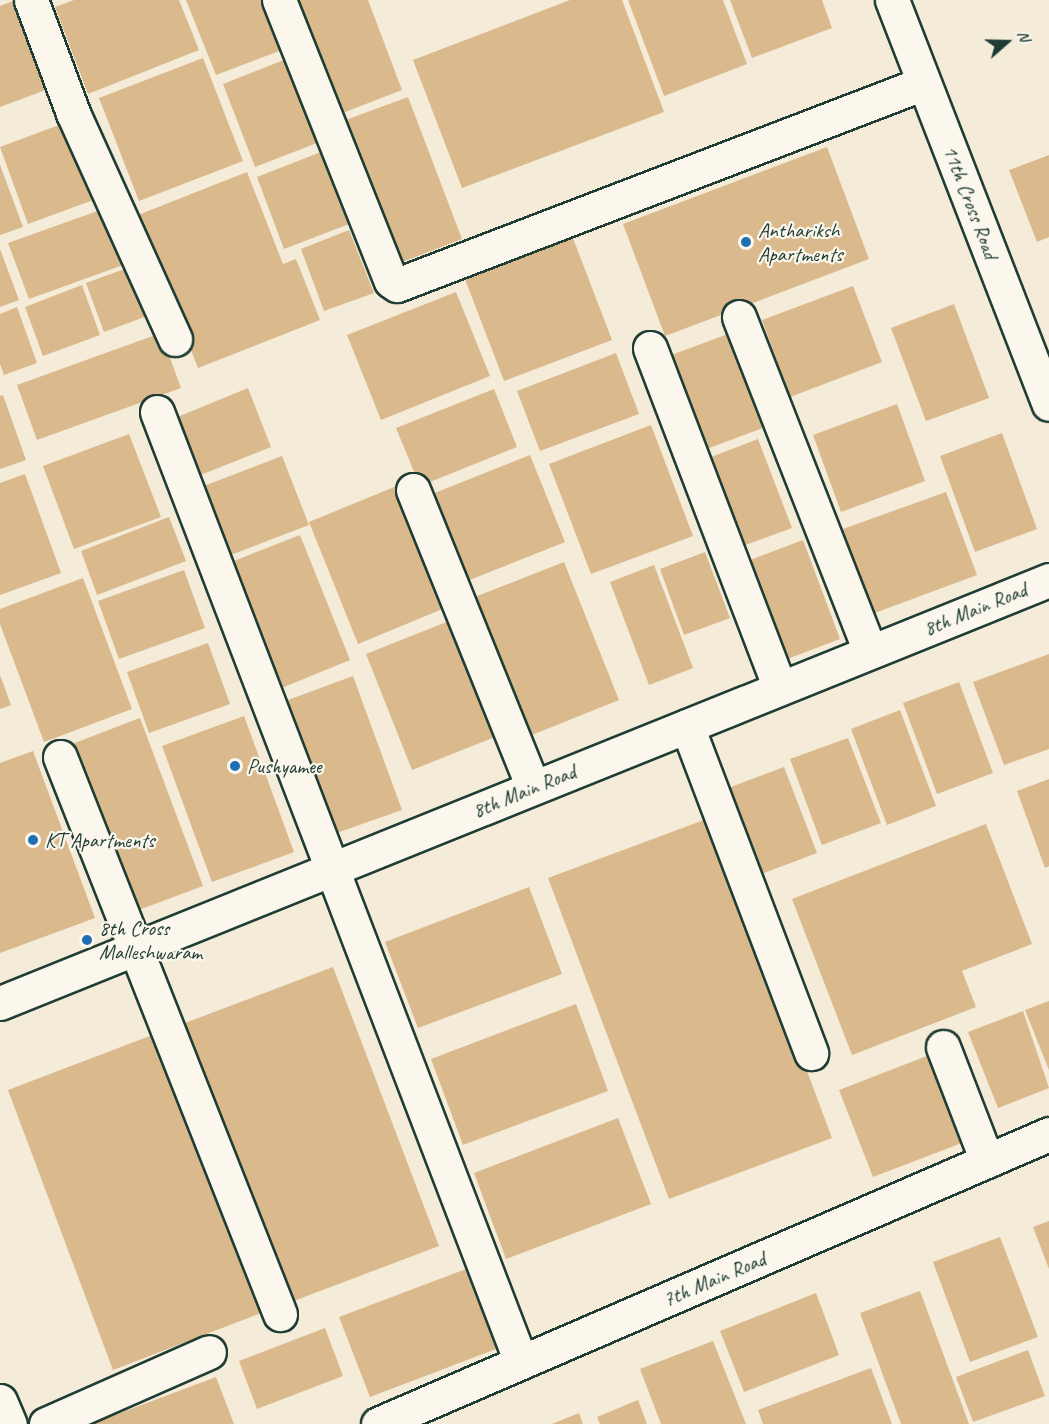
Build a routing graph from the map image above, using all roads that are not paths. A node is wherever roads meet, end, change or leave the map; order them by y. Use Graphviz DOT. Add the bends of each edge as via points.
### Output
graph roads {
  1 [pos="31,0"];
  2 [pos="279,0"];
  3 [pos="892,0"];
  4 [pos="924,83"];
  5 [pos="739,317"];
  6 [pos="175,339"];
  7 [pos="650,348"];
  8 [pos="1049,404"];
  9 [pos="157,412"];
  10 [pos="412,489"];
  11 [pos="1049,580"];
  12 [pos="870,651"];
  13 [pos="780,688"];
  14 [pos="687,726"];
  15 [pos="60,758"];
  16 [pos="533,787"];
  17 [pos="329,871"];
  18 [pos="136,948"];
  19 [pos="0,1003"];
  20 [pos="942,1047"];
  21 [pos="811,1053"];
  22 [pos="1049,1134"];
  23 [pos="987,1161"];
  24 [pos="280,1314"];
  25 [pos="209,1352"];
  26 [pos="521,1362"];
  27 [pos="0,1401"];
  28 [pos="9,1424"];
  29 [pos="46,1424"];
  30 [pos="378,1424"];
  1 -- 6 [label="street" via="73,113"];
  2 -- 4 [label="street" via="391,281 398,285"];
  3 -- 4 [label="street, 11th Cross Road"];
  4 -- 8 [label="street, 11th Cross Road"];
  5 -- 12 [label="street"];
  7 -- 13 [label="street"];
  9 -- 17 [label="street"];
  10 -- 16 [label="street"];
  11 -- 12 [label="street, 8th Main Road"];
  12 -- 13 [label="street, 8th Main Road"];
  13 -- 14 [label="street, 8th Main Road"];
  14 -- 16 [label="street, 8th Main Road"];
  14 -- 21 [label="street"];
  15 -- 18 [label="street"];
  16 -- 17 [label="street, 8th Main Road"];
  17 -- 18 [label="street, 8th Main Road"];
  17 -- 26 [label="street"];
  18 -- 19 [label="street, 8th Main Road"];
  18 -- 24 [label="street"];
  20 -- 23 [label="street"];
  22 -- 23 [label="street, 7th Main Road"];
  23 -- 26 [label="street, 7th Main Road"];
  25 -- 29 [label="street"];
  26 -- 30 [label="street, 7th Main Road"];
  27 -- 28 [label="street"];
}
